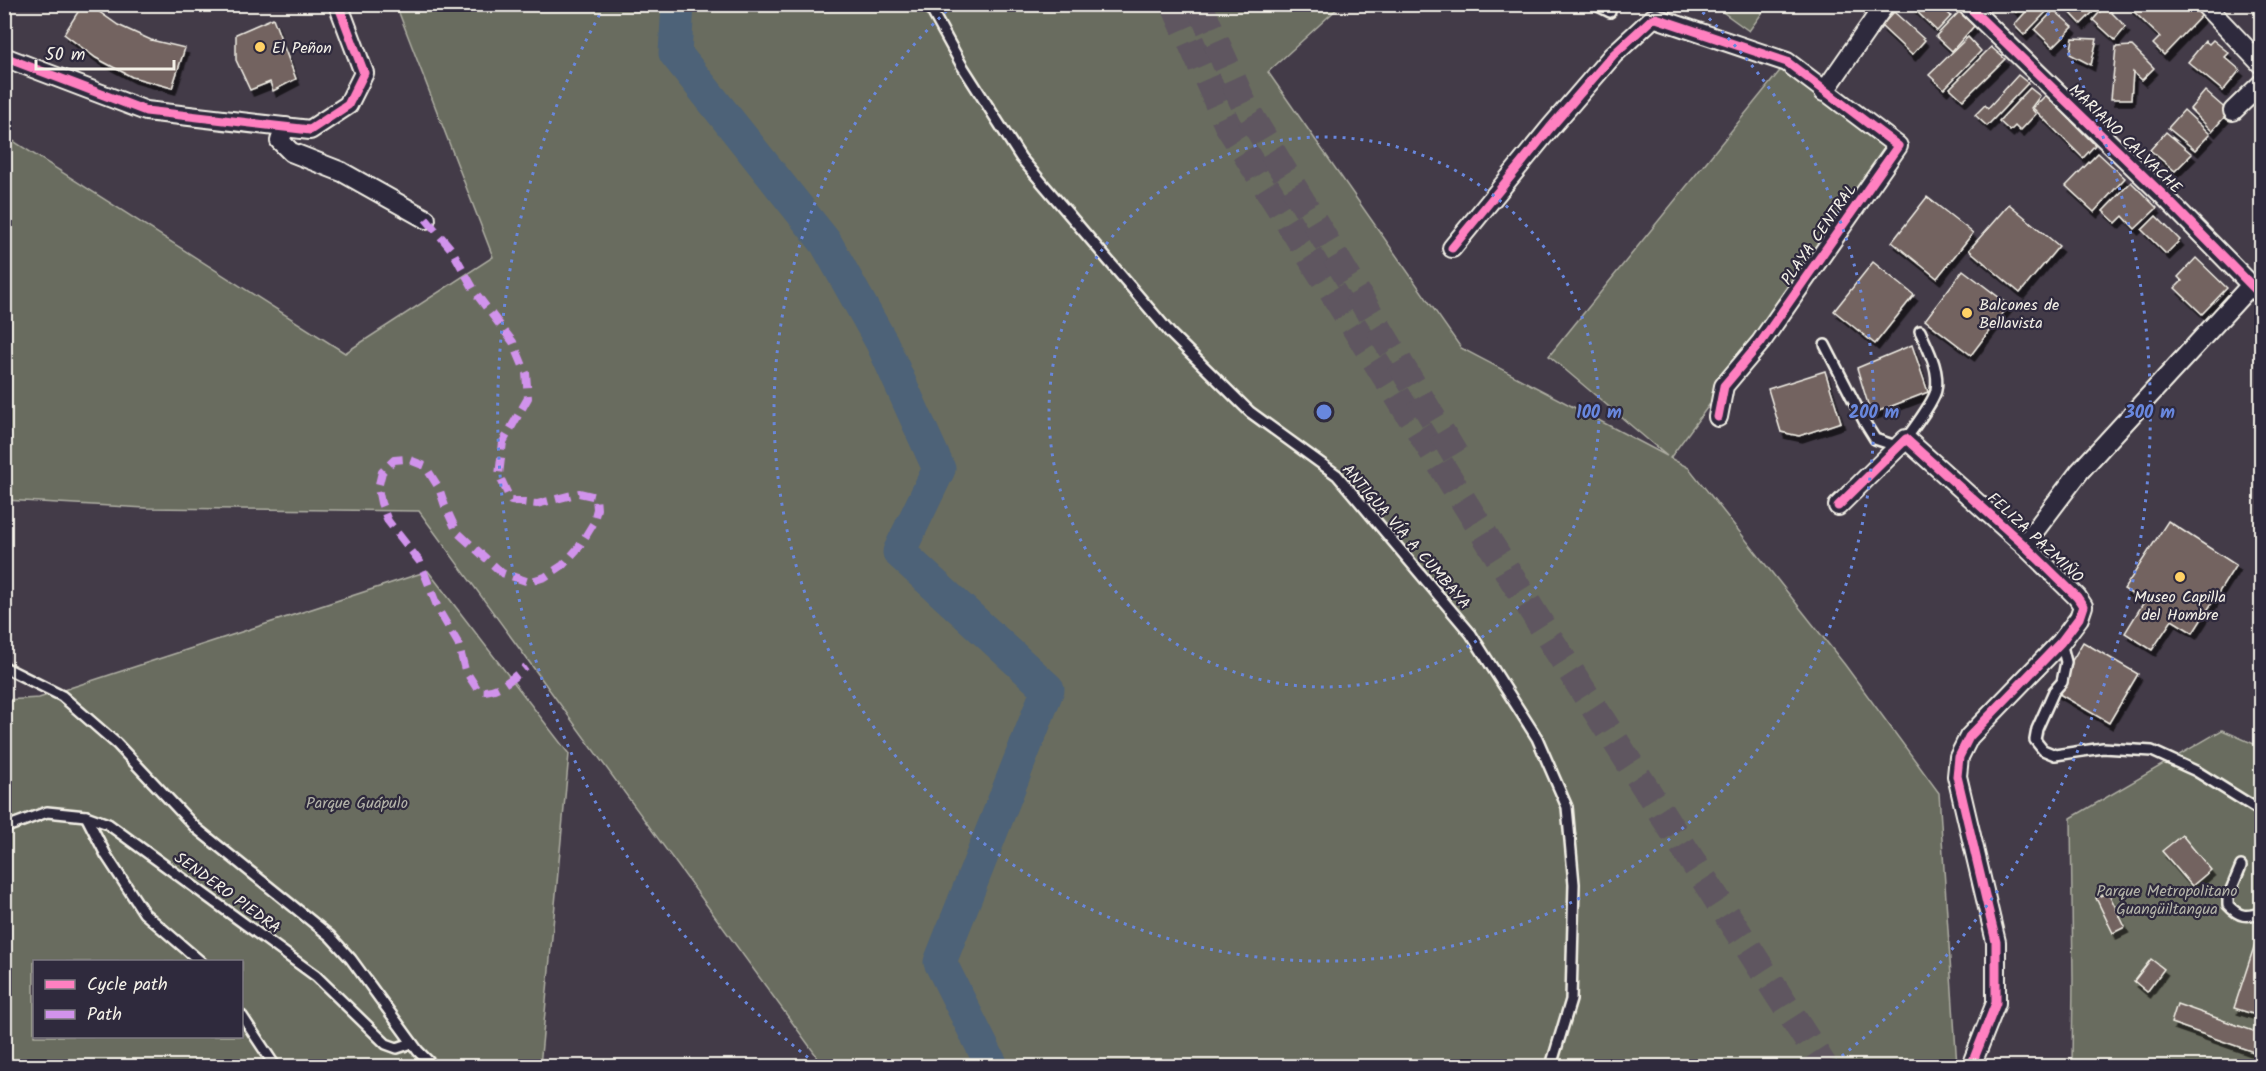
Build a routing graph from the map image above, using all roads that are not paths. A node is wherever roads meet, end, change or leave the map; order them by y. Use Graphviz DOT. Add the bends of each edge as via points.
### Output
graph roads {
  1 [pos="338,4"];
  2 [pos="928,4"];
  3 [pos="1594,4"];
  4 [pos="1885,4"];
  5 [pos="1966,4"];
  6 [pos="2204,4"];
  7 [pos="1610,12"];
  8 [pos="4,57"];
  9 [pos="2262,65"];
  10 [pos="2262,83"];
  11 [pos="1824,92"];
  12 [pos="2233,111"];
  13 [pos="285,127"];
  14 [pos="426,219"];
  15 [pos="1452,248"];
  16 [pos="2256,291"];
  17 [pos="1920,331"];
  18 [pos="1825,345"];
  19 [pos="1718,417"];
  20 [pos="1903,443"];
  21 [pos="1838,506"];
  22 [pos="2024,544"];
  23 [pos="2061,642"];
  24 [pos="4,667"];
  25 [pos="2262,812"];
  26 [pos="86,816"];
  27 [pos="4,828"];
  28 [pos="2241,866"];
  29 [pos="2262,912"];
  30 [pos="199,960"];
  31 [pos="243,1018"];
  32 [pos="412,1043"];
  33 [pos="275,1066"];
  34 [pos="432,1066"];
  35 [pos="1551,1066"];
  36 [pos="1971,1066"];
  1 -- 13 [label="street" via="364,73 348,105 310,130"];
  2 -- 35 [label="lane, ANTIGUA VÍA A CUMBAYA" via="1021,158 1171,334 1250,412 1337,475 1471,634 1537,738 1567,807 1574,884 1571,1000"];
  3 -- 7 [label="lane"];
  4 -- 11 [label="street"];
  5 -- 16 [label="street, MARIANO CALVACHE"];
  6 -- 9 [label="street"];
  8 -- 13 [label="street" via="146,111"];
  10 -- 12 [label="street"];
  11 -- 15 [label="street" via="1787,62 1652,19 1613,55"];
  11 -- 19 [label="street, PLAYA CENTRAL" via="1898,146 1761,342 1724,386"];
  13 -- 14 [label="street" via="280,141 291,152 342,172"];
  16 -- 22 [label="street" via="2080,471"];
  17 -- 20 [label="lane" via="1936,373 1936,392"];
  18 -- 20 [label="lane" via="1875,438"];
  20 -- 21 [label="street"];
  20 -- 22 [label="street, FELIZA PAZMIÑO"];
  22 -- 23 [label="street, FELIZA PAZMIÑO" via="2083,606"];
  23 -- 25 [label="lane" via="2066,662 2062,682 2054,691 2035,740 2043,750 2055,755 2103,748 2152,751 2196,771"];
  23 -- 36 [label="street, FELIZA PAZMIÑO" via="1969,737 1959,757 1957,776 1996,942 1996,1003"];
  24 -- 32 [label="lane" via="62,696 117,744 196,828 330,936"];
  26 -- 27 [label="lane, SENDERO PIEDRA" via="47,812"];
  26 -- 30 [label="lane" via="144,913"];
  26 -- 32 [label="lane, SENDERO PIEDRA" via="108,824 316,976 386,1044 397,1048"];
  28 -- 29 [label="lane" via="2228,905 2237,915 2248,917"];
  31 -- 33 [label="lane"];
  32 -- 34 [label="lane"];
}
